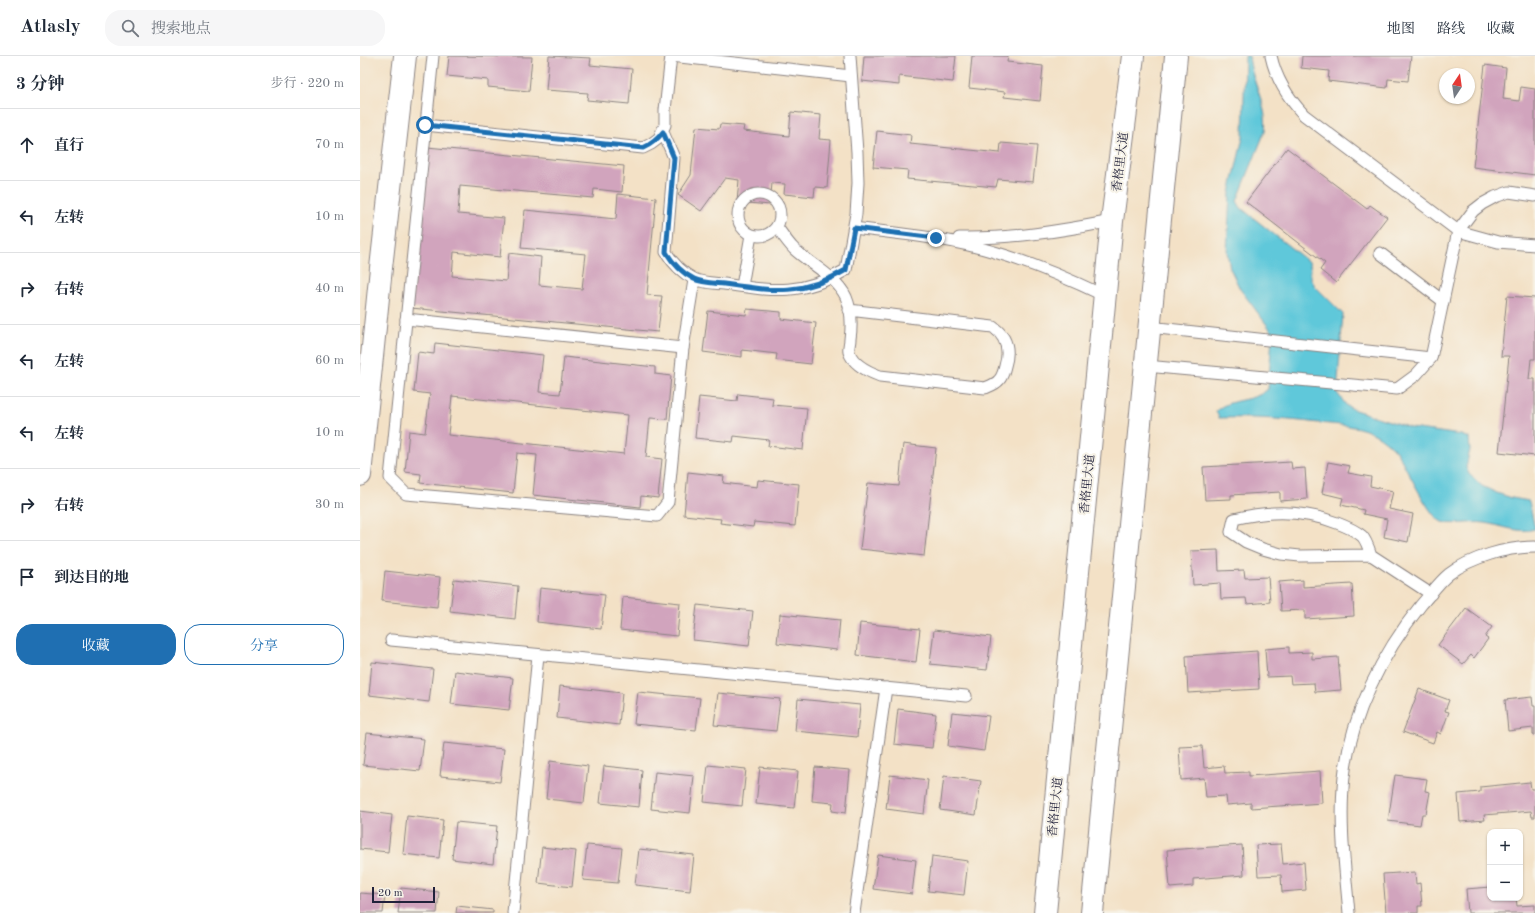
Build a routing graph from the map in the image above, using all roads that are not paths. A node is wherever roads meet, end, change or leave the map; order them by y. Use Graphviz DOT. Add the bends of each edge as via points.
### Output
graph roads {
  1 [pos="405,56"];
  2 [pos="433,56"];
  3 [pos="671,56"];
  4 [pos="850,56"];
  5 [pos="1133,56"];
  6 [pos="1176,56"];
  7 [pos="1271,56"];
  8 [pos="851,76"];
  9 [pos="425,125"];
  10 [pos="663,132"];
  11 [pos="1535,196"];
  12 [pos="1112,221"];
  13 [pos="776,228"];
  14 [pos="854,228"];
  15 [pos="1458,231"];
  16 [pos="751,235"];
  17 [pos="936,238"];
  18 [pos="1535,245"];
  19 [pos="1380,253"];
  20 [pos="831,278"];
  21 [pos="694,280"];
  22 [pos="742,286"];
  23 [pos="1105,296"];
  24 [pos="1443,301"];
  25 [pos="849,310"];
  26 [pos="406,319"];
  27 [pos="1149,327"];
  28 [pos="683,348"];
  29 [pos="1431,358"];
  30 [pos="1146,366"];
  31 [pos="360,475"];
  32 [pos="1535,547"];
  33 [pos="1371,555"];
  34 [pos="1431,594"];
  35 [pos="391,640"];
  36 [pos="538,655"];
  37 [pos="886,688"];
  38 [pos="966,696"];
  39 [pos="513,913"];
  40 [pos="854,913"];
  41 [pos="1045,913"];
  42 [pos="1092,913"];
  43 [pos="1349,913"];
  1 -- 31 [label="main road"];
  2 -- 9 [label="lane"];
  3 -- 8 [label="lane"];
  3 -- 10 [label="lane"];
  4 -- 8 [label="lane"];
  5 -- 12 [label="main road, 香格里大道"];
  6 -- 27 [label="main road"];
  7 -- 15 [label="lane" via="1286,94 1304,115"];
  8 -- 14 [label="lane" via="858,152"];
  9 -- 10 [label="lane" via="643,148"];
  9 -- 26 [label="lane"];
  10 -- 21 [label="lane" via="674,158 666,252 673,263"];
  11 -- 15 [label="lane" via="1509,192 1495,197 1473,211"];
  12 -- 17 [label="lane" via="1018,236"];
  12 -- 23 [label="main road, 香格里大道"];
  13 -- 16 [label="lane" via="769,234"];
  13 -- 16 [label="lane" via="781,214 778,204 764,194 754,194 743,200 738,212 743,229"];
  13 -- 20 [label="lane" via="794,249"];
  14 -- 17 [label="lane"];
  14 -- 20 [label="lane" via="846,270"];
  15 -- 18 [label="lane" via="1498,242"];
  15 -- 24 [label="lane"];
  16 -- 22 [label="lane"];
  17 -- 23 [label="lane" via="1033,265"];
  19 -- 24 [label="lane"];
  20 -- 22 [label="lane" via="796,289 776,290"];
  20 -- 25 [label="lane" via="846,297"];
  21 -- 22 [label="lane"];
  21 -- 28 [label="lane"];
  23 -- 41 [label="main road, 香格里大道"];
  24 -- 29 [label="lane"];
  25 -- 25 [label="lane" via="993,327 1004,337 1008,350 1003,373 999,381 985,388 871,373 855,361 849,351 852,319"];
  26 -- 28 [label="lane"];
  26 -- 28 [label="lane" via="390,478 406,494 657,516 668,502"];
  27 -- 29 [label="lane"];
  27 -- 30 [label="main road"];
  29 -- 30 [label="lane" via="1416,376 1397,389"];
  30 -- 42 [label="main road"];
  32 -- 34 [label="lane" via="1506,550 1467,563 1450,574"];
  33 -- 33 [label="lane" via="1363,536 1346,526 1308,514 1270,512 1251,515 1234,519 1231,532 1257,547 1281,554"];
  33 -- 34 [label="lane"];
  34 -- 43 [label="lane" via="1410,619 1379,669 1360,714 1350,748 1344,776 1342,816"];
  35 -- 36 [label="lane"];
  36 -- 37 [label="lane"];
  36 -- 39 [label="lane"];
  37 -- 38 [label="lane"];
  37 -- 40 [label="lane"];
}
